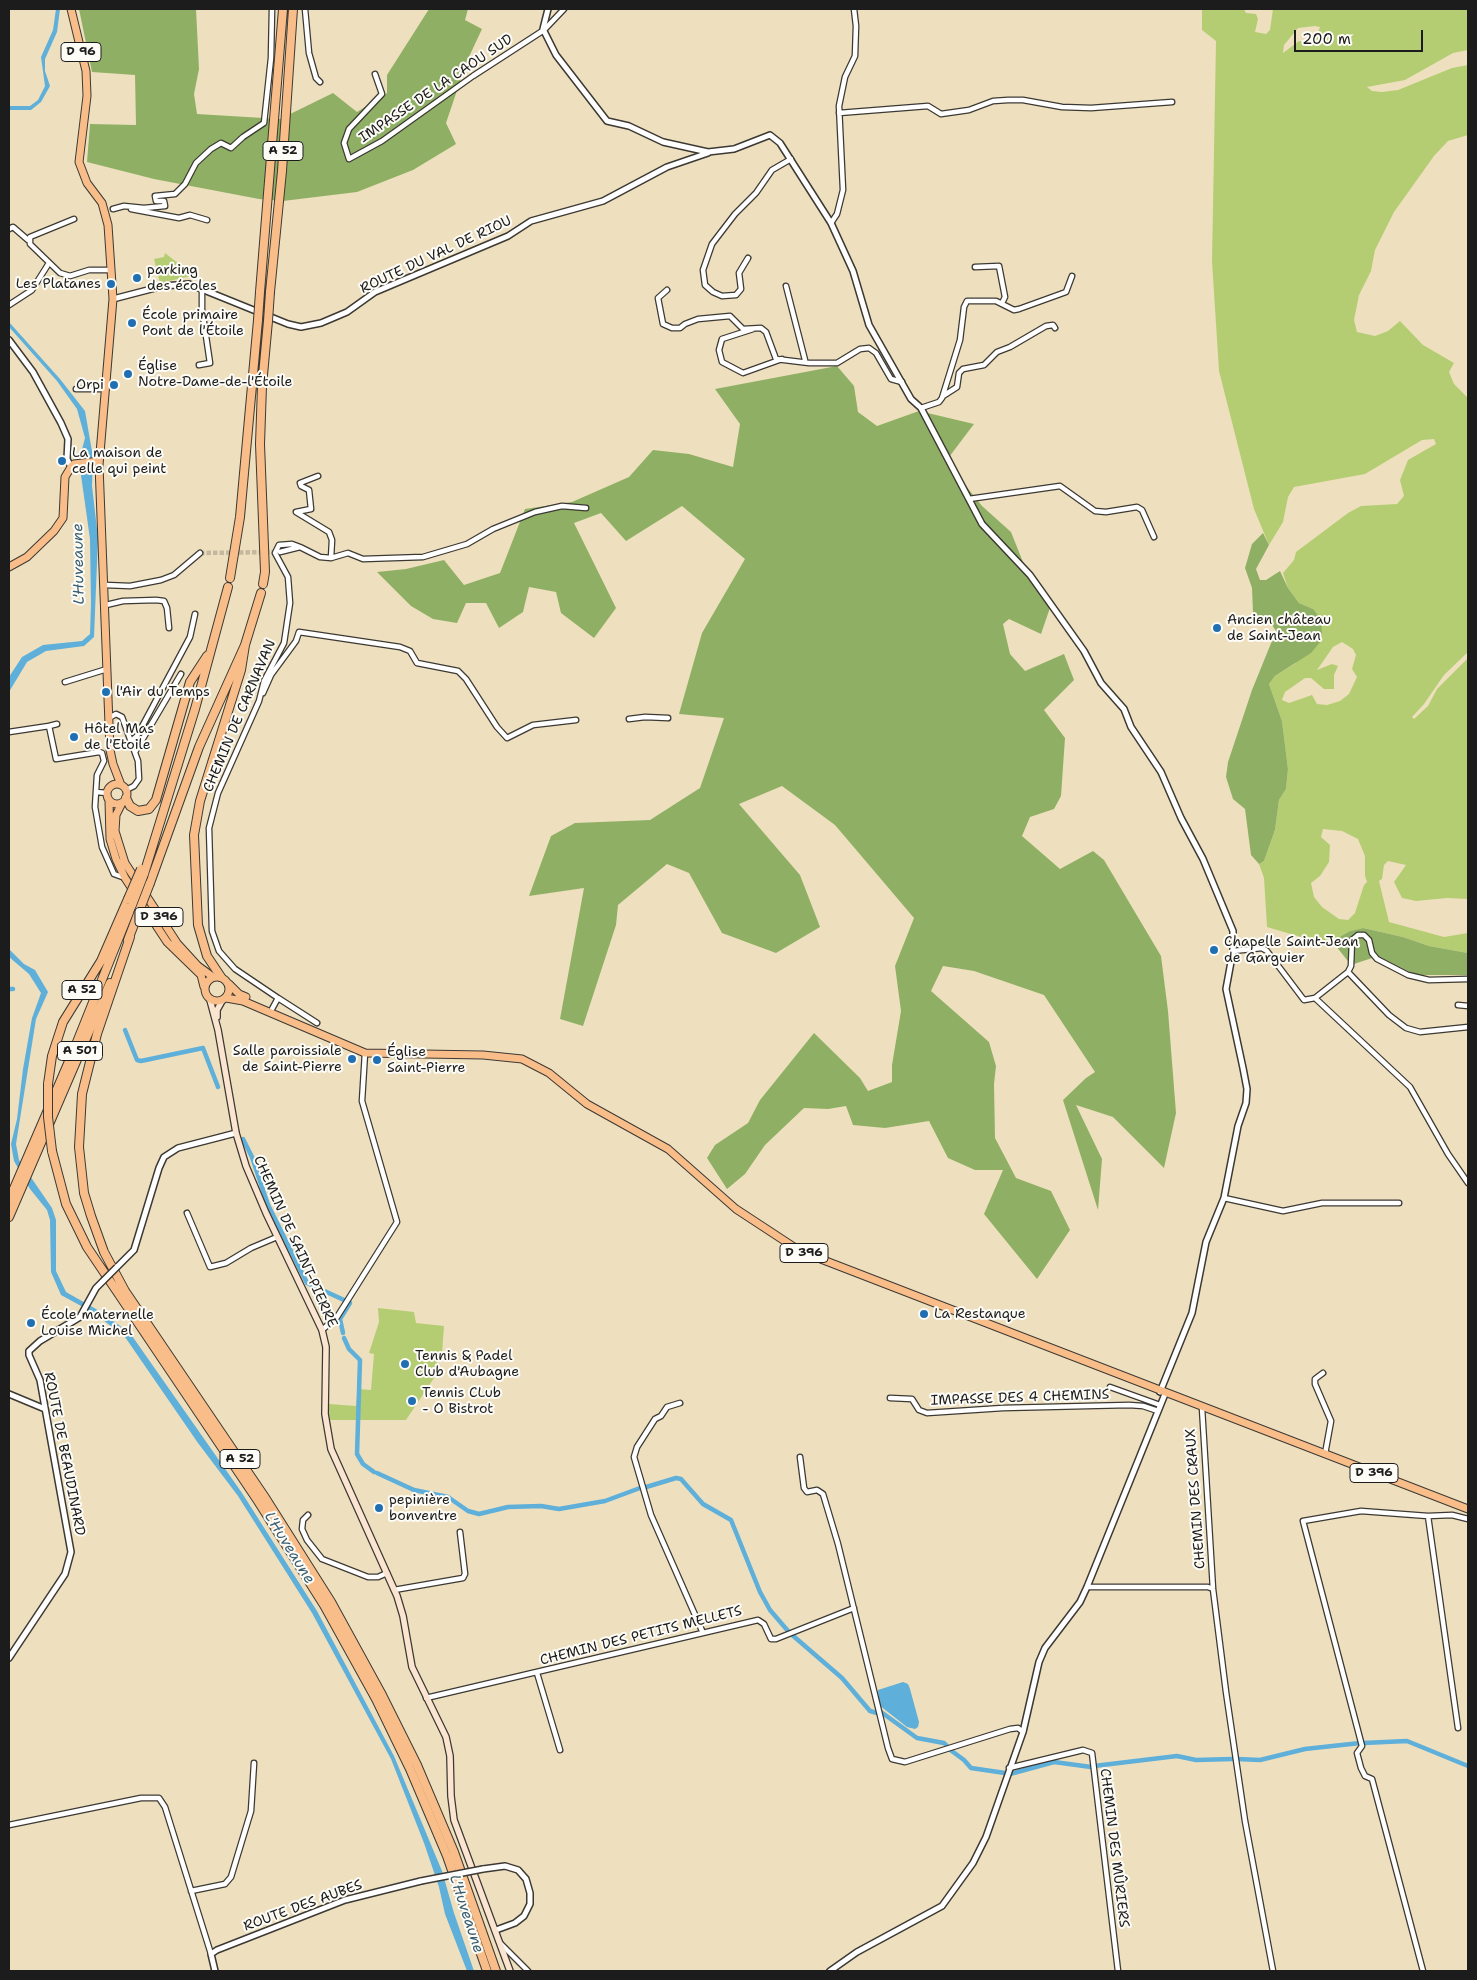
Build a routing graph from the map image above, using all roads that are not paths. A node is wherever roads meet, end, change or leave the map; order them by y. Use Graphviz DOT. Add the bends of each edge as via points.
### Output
graph roads {
  1 [pos="71,9"];
  2 [pos="272,9"];
  3 [pos="283,9"];
  4 [pos="293,9"];
  5 [pos="305,9"];
  6 [pos="548,9"];
  7 [pos="564,9"];
  8 [pos="854,9"];
  9 [pos="544,30"];
  10 [pos="375,74"];
  11 [pos="320,82"];
  12 [pos="1172,102"];
  13 [pos="839,113"];
  14 [pos="708,152"];
  15 [pos="791,159"];
  16 [pos="109,211"];
  17 [pos="74,219"];
  18 [pos="208,220"];
  19 [pos="831,223"];
  20 [pos="9,229"];
  21 [pos="28,240"];
  22 [pos="748,258"];
  23 [pos="49,263"];
  24 [pos="975,267"];
  25 [pos="109,270"];
  26 [pos="1072,276"];
  27 [pos="786,286"];
  28 [pos="202,288"];
  29 [pos="667,290"];
  30 [pos="209,291"];
  31 [pos="112,299"];
  32 [pos="202,300"];
  33 [pos="1002,303"];
  34 [pos="9,305"];
  35 [pos="754,328"];
  36 [pos="1055,328"];
  37 [pos="9,340"];
  38 [pos="784,358"];
  39 [pos="805,360"];
  40 [pos="199,364"];
  41 [pos="902,382"];
  42 [pos="76,388"];
  43 [pos="106,389"];
  44 [pos="943,396"];
  45 [pos="921,408"];
  46 [pos="97,461"];
  47 [pos="73,465"];
  48 [pos="318,476"];
  49 [pos="969,499"];
  50 [pos="586,508"];
  51 [pos="1154,537"];
  52 [pos="300,547"];
  53 [pos="280,552"];
  54 [pos="200,553"];
  55 [pos="332,558"];
  56 [pos="9,567"];
  57 [pos="230,578"];
  58 [pos="263,584"];
  59 [pos="105,585"];
  60 [pos="228,587"];
  61 [pos="261,593"];
  62 [pos="106,605"];
  63 [pos="195,614"];
  64 [pos="169,628"];
  65 [pos="245,645"];
  66 [pos="211,650"];
  67 [pos="108,669"];
  68 [pos="181,674"];
  69 [pos="65,682"];
  70 [pos="259,701"];
  71 [pos="109,715"];
  72 [pos="668,718"];
  73 [pos="629,719"];
  74 [pos="576,720"];
  75 [pos="57,724"];
  76 [pos="49,726"];
  77 [pos="9,732"];
  78 [pos="130,742"];
  79 [pos="135,752"];
  80 [pos="113,764"];
  81 [pos="111,786"];
  82 [pos="96,792"];
  83 [pos="107,793"];
  84 [pos="124,794"];
  85 [pos="109,801"];
  86 [pos="125,878"];
  87 [pos="130,902"];
  88 [pos="130,936"];
  89 [pos="1233,951"];
  90 [pos="1348,972"];
  91 [pos="217,977"];
  92 [pos="1468,979"];
  93 [pos="228,984"];
  94 [pos="204,987"];
  95 [pos="278,998"];
  96 [pos="1315,998"];
  97 [pos="224,999"];
  98 [pos="210,1000"];
  99 [pos="1458,1005"];
  100 [pos="1468,1006"];
  101 [pos="272,1009"];
  102 [pos="317,1023"];
  103 [pos="1468,1027"];
  104 [pos="218,1030"];
  105 [pos="310,1031"];
  106 [pos="365,1053"];
  107 [pos="236,1133"];
  108 [pos="28,1162"];
  109 [pos="21,1180"];
  110 [pos="1468,1182"];
  111 [pos="1224,1198"];
  112 [pos="9,1200"];
  113 [pos="1399,1203"];
  114 [pos="187,1213"];
  115 [pos="9,1217"];
  116 [pos="277,1237"];
  117 [pos="322,1330"];
  118 [pos="1323,1372"];
  119 [pos="1110,1386"];
  120 [pos="1162,1393"];
  121 [pos="9,1394"];
  122 [pos="890,1398"];
  123 [pos="680,1403"];
  124 [pos="1159,1408"];
  125 [pos="1202,1408"];
  126 [pos="45,1409"];
  127 [pos="1325,1454"];
  128 [pos="800,1457"];
  129 [pos="1468,1510"];
  130 [pos="308,1515"];
  131 [pos="1428,1516"];
  132 [pos="1468,1519"];
  133 [pos="460,1532"];
  134 [pos="387,1573"];
  135 [pos="1088,1587"];
  136 [pos="1213,1589"];
  137 [pos="394,1590"];
  138 [pos="854,1608"];
  139 [pos="703,1633"];
  140 [pos="9,1657"];
  141 [pos="537,1674"];
  142 [pos="426,1698"];
  143 [pos="1458,1728"];
  144 [pos="1023,1732"];
  145 [pos="560,1750"];
  146 [pos="254,1763"];
  147 [pos="1009,1768"];
  148 [pos="9,1825"];
  149 [pos="191,1891"];
  150 [pos="496,1930"];
  151 [pos="500,1943"];
  152 [pos="210,1954"];
  153 [pos="215,1971"];
  154 [pos="487,1971"];
  155 [pos="496,1971"];
  156 [pos="510,1971"];
  157 [pos="528,1971"];
  158 [pos="830,1971"];
  159 [pos="1118,1971"];
  160 [pos="1273,1971"];
  161 [pos="1423,1971"];
  1 -- 16 [label="main road, D 96" via="86,71 87,96 80,143 80,170"];
  2 -- 16 [label="street" via="264,123 231,148 221,143 211,149 196,163 185,184 175,194 155,196 156,201 164,201 165,206 118,206"];
  3 -- 57 [label="highway, A 52, bridge" via="240,517"];
  4 -- 58 [label="highway, A 52, bridge" via="262,386"];
  5 -- 11 [label="street" via="309,53"];
  6 -- 9 [label="street"];
  7 -- 9 [label="street"];
  8 -- 13 [label="street" via="855,56 843,84"];
  9 -- 10 [label="street, IMPASSE DE LA CAOU SUD" via="382,141 349,159 344,143 349,129 382,94"];
  9 -- 14 [label="street" via="556,55 607,121 634,128 663,142"];
  12 -- 13 [label="street" via="1091,108 1008,100 941,114 928,106"];
  13 -- 19 [label="street" via="843,190 837,214"];
  14 -- 15 [label="street" via="734,149 770,135"];
  14 -- 30 [label="street, ROUTE DU VAL DE RIOU" via="667,167 603,201 531,221 508,236 375,292 347,312 321,324 300,327 288,324"];
  15 -- 19 [label="street"];
  15 -- 22 [label="street" via="772,170 712,244 703,270 705,285 722,296 736,296 741,290 739,273"];
  16 -- 18 [label="street" via="130,209"];
  16 -- 25 [label="main road, D 96"];
  17 -- 21 [label="street"];
  19 -- 41 [label="street" via="853,271 869,325"];
  20 -- 21 [label="street" via="12,227"];
  21 -- 23 [label="street"];
  23 -- 25 [label="street" via="60,273 70,276 89,270"];
  23 -- 34 [label="street" via="32,290"];
  24 -- 33 [label="street" via="998,264 1005,297"];
  25 -- 31 [label="main road, D 96"];
  26 -- 33 [label="street" via="1062,294 1014,310"];
  27 -- 39 [label="street"];
  28 -- 30 [label="street, ROUTE DU VAL DE RIOU"];
  28 -- 31 [label="street, ROUTE DU VAL DE RIOU" via="178,284"];
  28 -- 32 [label="street"];
  29 -- 35 [label="street" via="658,298 663,324 672,328 680,328 698,319 730,316 744,329"];
  30 -- 32 [label="street"];
  31 -- 43 [label="main road, D 96"];
  32 -- 40 [label="street" via="210,363"];
  33 -- 44 [label="street" via="974,300 965,304 960,340"];
  35 -- 38 [label="street" via="766,332 775,357"];
  35 -- 38 [label="street" via="722,339 719,350 722,362 743,373"];
  36 -- 44 [label="street" via="1046,326 997,352 984,365 963,369 959,374 958,387"];
  37 -- 47 [label="street" via="32,372 61,423 68,439 67,459"];
  38 -- 39 [label="street"];
  39 -- 41 [label="street" via="834,364 860,349 869,348 876,353 891,379"];
  41 -- 45 [label="street" via="911,399"];
  42 -- 43 [label="street"];
  43 -- 46 [label="main road, D 96"];
  44 -- 45 [label="street" via="939,402"];
  45 -- 49 [label="street"];
  46 -- 47 [label="main road"];
  46 -- 59 [label="main road"];
  47 -- 56 [label="main road" via="65,477 64,514 54,531 27,557"];
  48 -- 55 [label="street" via="300,483 309,490 312,509 296,512 329,532"];
  49 -- 51 [label="street" via="1060,486 1095,510 1106,512 1137,507 1146,514"];
  49 -- 89 [label="street" via="982,524 1030,574 1060,615 1101,683 1124,709 1131,726 1161,772 1227,915 1233,931"];
  50 -- 55 [label="street" via="562,506 535,512 493,529 467,544 424,558 363,559 348,553"];
  52 -- 53 [label="street"];
  52 -- 55 [label="street" via="320,557"];
  52 -- 70 [label="street, CHEMIN DE CARNAVAN" via="279,545 275,553 288,577 290,604 284,644 264,681"];
  54 -- 59 [label="street" via="174,575 161,580 130,586"];
  59 -- 62 [label="main road"];
  60 -- 66 [label="highway"];
  61 -- 65 [label="highway, A 52"];
  62 -- 64 [label="street" via="123,601 164,601"];
  62 -- 67 [label="main road"];
  63 -- 78 [label="street" via="190,637 137,736"];
  65 -- 88 [label="highway, A 52, bridge" via="199,747"];
  65 -- 91 [label="highway" via="241,670 200,801 194,835 200,933"];
  66 -- 84 [label="highway" via="190,682 156,800 149,808 138,811 130,806"];
  66 -- 87 [label="highway, A 501, bridge" via="160,820"];
  67 -- 69 [label="street"];
  67 -- 71 [label="main road"];
  68 -- 79 [label="street"];
  70 -- 74 [label="street" via="271,675 299,632 400,647 410,651 417,663 458,671 507,738 533,725"];
  70 -- 95 [label="street, CHEMIN DE CARNAVAN" via="218,793 208,828 212,932 219,951 235,969"];
  71 -- 78 [label="street" via="119,714"];
  71 -- 80 [label="main road"];
  72 -- 73 [label="street"];
  75 -- 76 [label="street"];
  76 -- 77 [label="street"];
  76 -- 82 [label="street" via="56,759 102,753 104,761 97,774"];
  78 -- 79 [label="street"];
  79 -- 84 [label="street" via="140,774 134,786"];
  80 -- 81 [label="main road"];
  80 -- 84 [label="main road"];
  81 -- 83 [label="main road"];
  81 -- 84 [label="main road"];
  82 -- 83 [label="street"];
  82 -- 86 [label="street" via="96,814 103,852 114,874"];
  83 -- 85 [label="main road"];
  84 -- 85 [label="main road" via="116,804"];
  84 -- 91 [label="main road, D 396" via="116,815 116,830 125,863 177,943 198,966"];
  85 -- 86 [label="main road, D 396" via="110,839"];
  86 -- 94 [label="main road, D 396" via="168,942 201,975"];
  87 -- 108 [label="highway, A 501"];
  87 -- 154 [label="highway, A 52, bridge" via="101,961 63,1022 52,1056 48,1117 52,1150 66,1204 87,1248 324,1605 376,1699 447,1856"];
  88 -- 108 [label="highway, A 501"];
  88 -- 155 [label="highway, A 52" via="97,1034 78,1124 84,1193 96,1231 125,1291 264,1496 331,1602 382,1695 454,1852"];
  89 -- 96 [label="street" via="1262,948 1300,996 1307,1001"];
  89 -- 111 [label="street" via="1226,989 1247,1089"];
  90 -- 92 [label="street" via="1352,940 1364,934 1377,959 1408,976 1429,980"];
  90 -- 96 [label="street"];
  90 -- 103 [label="street" via="1406,1028 1420,1032"];
  91 -- 93 [label="main road"];
  91 -- 94 [label="main road"];
  93 -- 97 [label="main road" via="229,994"];
  93 -- 101 [label="main road, D 396" via="238,994"];
  94 -- 98 [label="main road"];
  95 -- 101 [label="street"];
  95 -- 102 [label="street, CHEMIN DE CARNAVAN"];
  96 -- 110 [label="street" via="1410,1087"];
  97 -- 98 [label="main road"];
  97 -- 104 [label="main road, CHEMIN DE SAINT-PIERRE" via="218,1010"];
  97 -- 105 [label="main road, D 396" via="243,1001"];
  98 -- 104 [label="main road, CHEMIN DE SAINT-PIERRE"];
  99 -- 100 [label="street"];
  101 -- 105 [label="main road, D 396"];
  104 -- 107 [label="main road, CHEMIN DE SAINT-PIERRE"];
  105 -- 106 [label="main road, D 396"];
  106 -- 117 [label="street" via="362,1101 397,1222 337,1317"];
  106 -- 120 [label="main road, D 396" via="483,1055 522,1060 549,1073 587,1104 668,1149 736,1209 800,1251"];
  107 -- 116 [label="main road, CHEMIN DE SAINT-PIERRE" via="252,1182"];
  107 -- 126 [label="street, ROUTE DE BEAUDINARD, bridge" via="178,1148 164,1157 134,1250 96,1288 77,1320 29,1351 40,1380"];
  108 -- 109 [label="highway, A 501"];
  109 -- 112 [label="highway, A 501"];
  109 -- 115 [label="highway, A 501"];
  111 -- 113 [label="street" via="1283,1210 1322,1204"];
  111 -- 120 [label="street" via="1206,1242 1192,1313"];
  114 -- 116 [label="street" via="210,1267 226,1263"];
  116 -- 117 [label="main road, CHEMIN DE SAINT-PIERRE"];
  117 -- 134 [label="main road, CHEMIN DE SAINT-PIERRE" via="326,1347 325,1414 331,1450"];
  118 -- 127 [label="street" via="1315,1379 1315,1384 1331,1421"];
  119 -- 124 [label="street"];
  120 -- 124 [label="street"];
  120 -- 125 [label="main road, D 396"];
  121 -- 126 [label="street"];
  122 -- 124 [label="street, IMPASSE DES 4 CHEMINS" via="912,1399 919,1410 927,1413 1130,1405"];
  123 -- 139 [label="street" via="667,1406 662,1416 655,1419 634,1457 651,1515"];
  124 -- 135 [label="street"];
  125 -- 127 [label="main road, D 396"];
  125 -- 136 [label="street, CHEMIN DES CRAUX"];
  126 -- 140 [label="street, ROUTE DE BEAUDINARD" via="71,1552 64,1574"];
  127 -- 129 [label="main road, D 396"];
  128 -- 138 [label="street" via="804,1488 807,1492 817,1490 823,1494"];
  130 -- 134 [label="street" via="303,1520 302,1529 322,1559 368,1577"];
  131 -- 132 [label="street" via="1452,1515"];
  131 -- 143 [label="street"];
  131 -- 161 [label="street" via="1361,1511 1303,1521 1362,1746 1357,1753 1365,1776 1372,1779"];
  133 -- 137 [label="street" via="463,1578"];
  134 -- 137 [label="main road, CHEMIN DE SAINT-PIERRE"];
  135 -- 136 [label="street"];
  135 -- 144 [label="street" via="1044,1648"];
  136 -- 160 [label="street, CHEMIN DES CRAUX" via="1245,1821"];
  137 -- 142 [label="main road, CHEMIN DE SAINT-PIERRE" via="403,1616 412,1667"];
  138 -- 139 [label="street, CHEMIN DES PETITS MELLETS" via="776,1639 771,1639 764,1624 758,1620"];
  138 -- 144 [label="street" via="892,1759 905,1762 1010,1729 1018,1728"];
  139 -- 141 [label="street, CHEMIN DES PETITS MELLETS"];
  141 -- 142 [label="street, CHEMIN DES PETITS MELLETS"];
  141 -- 145 [label="street"];
  142 -- 150 [label="main road, CHEMIN DE SAINT-PIERRE" via="448,1745 454,1820"];
  144 -- 147 [label="street"];
  146 -- 149 [label="street" via="251,1810 231,1877 225,1884"];
  147 -- 158 [label="street" via="986,1837 942,1906 857,1952"];
  147 -- 159 [label="street, CHEMIN DES MÛRIERS" via="1082,1750 1092,1753"];
  148 -- 149 [label="street" via="141,1798 159,1798 166,1807"];
  149 -- 152 [label="street"];
  150 -- 151 [label="main road, CHEMIN DE SAINT-PIERRE"];
  150 -- 152 [label="street, ROUTE DES AUBES, bridge" via="515,1923 524,1916 530,1904 526,1880 518,1870 505,1866 366,1894"];
  151 -- 156 [label="main road, CHEMIN DE SAINT-PIERRE"];
  151 -- 157 [label="street"];
  152 -- 153 [label="street"];
}
